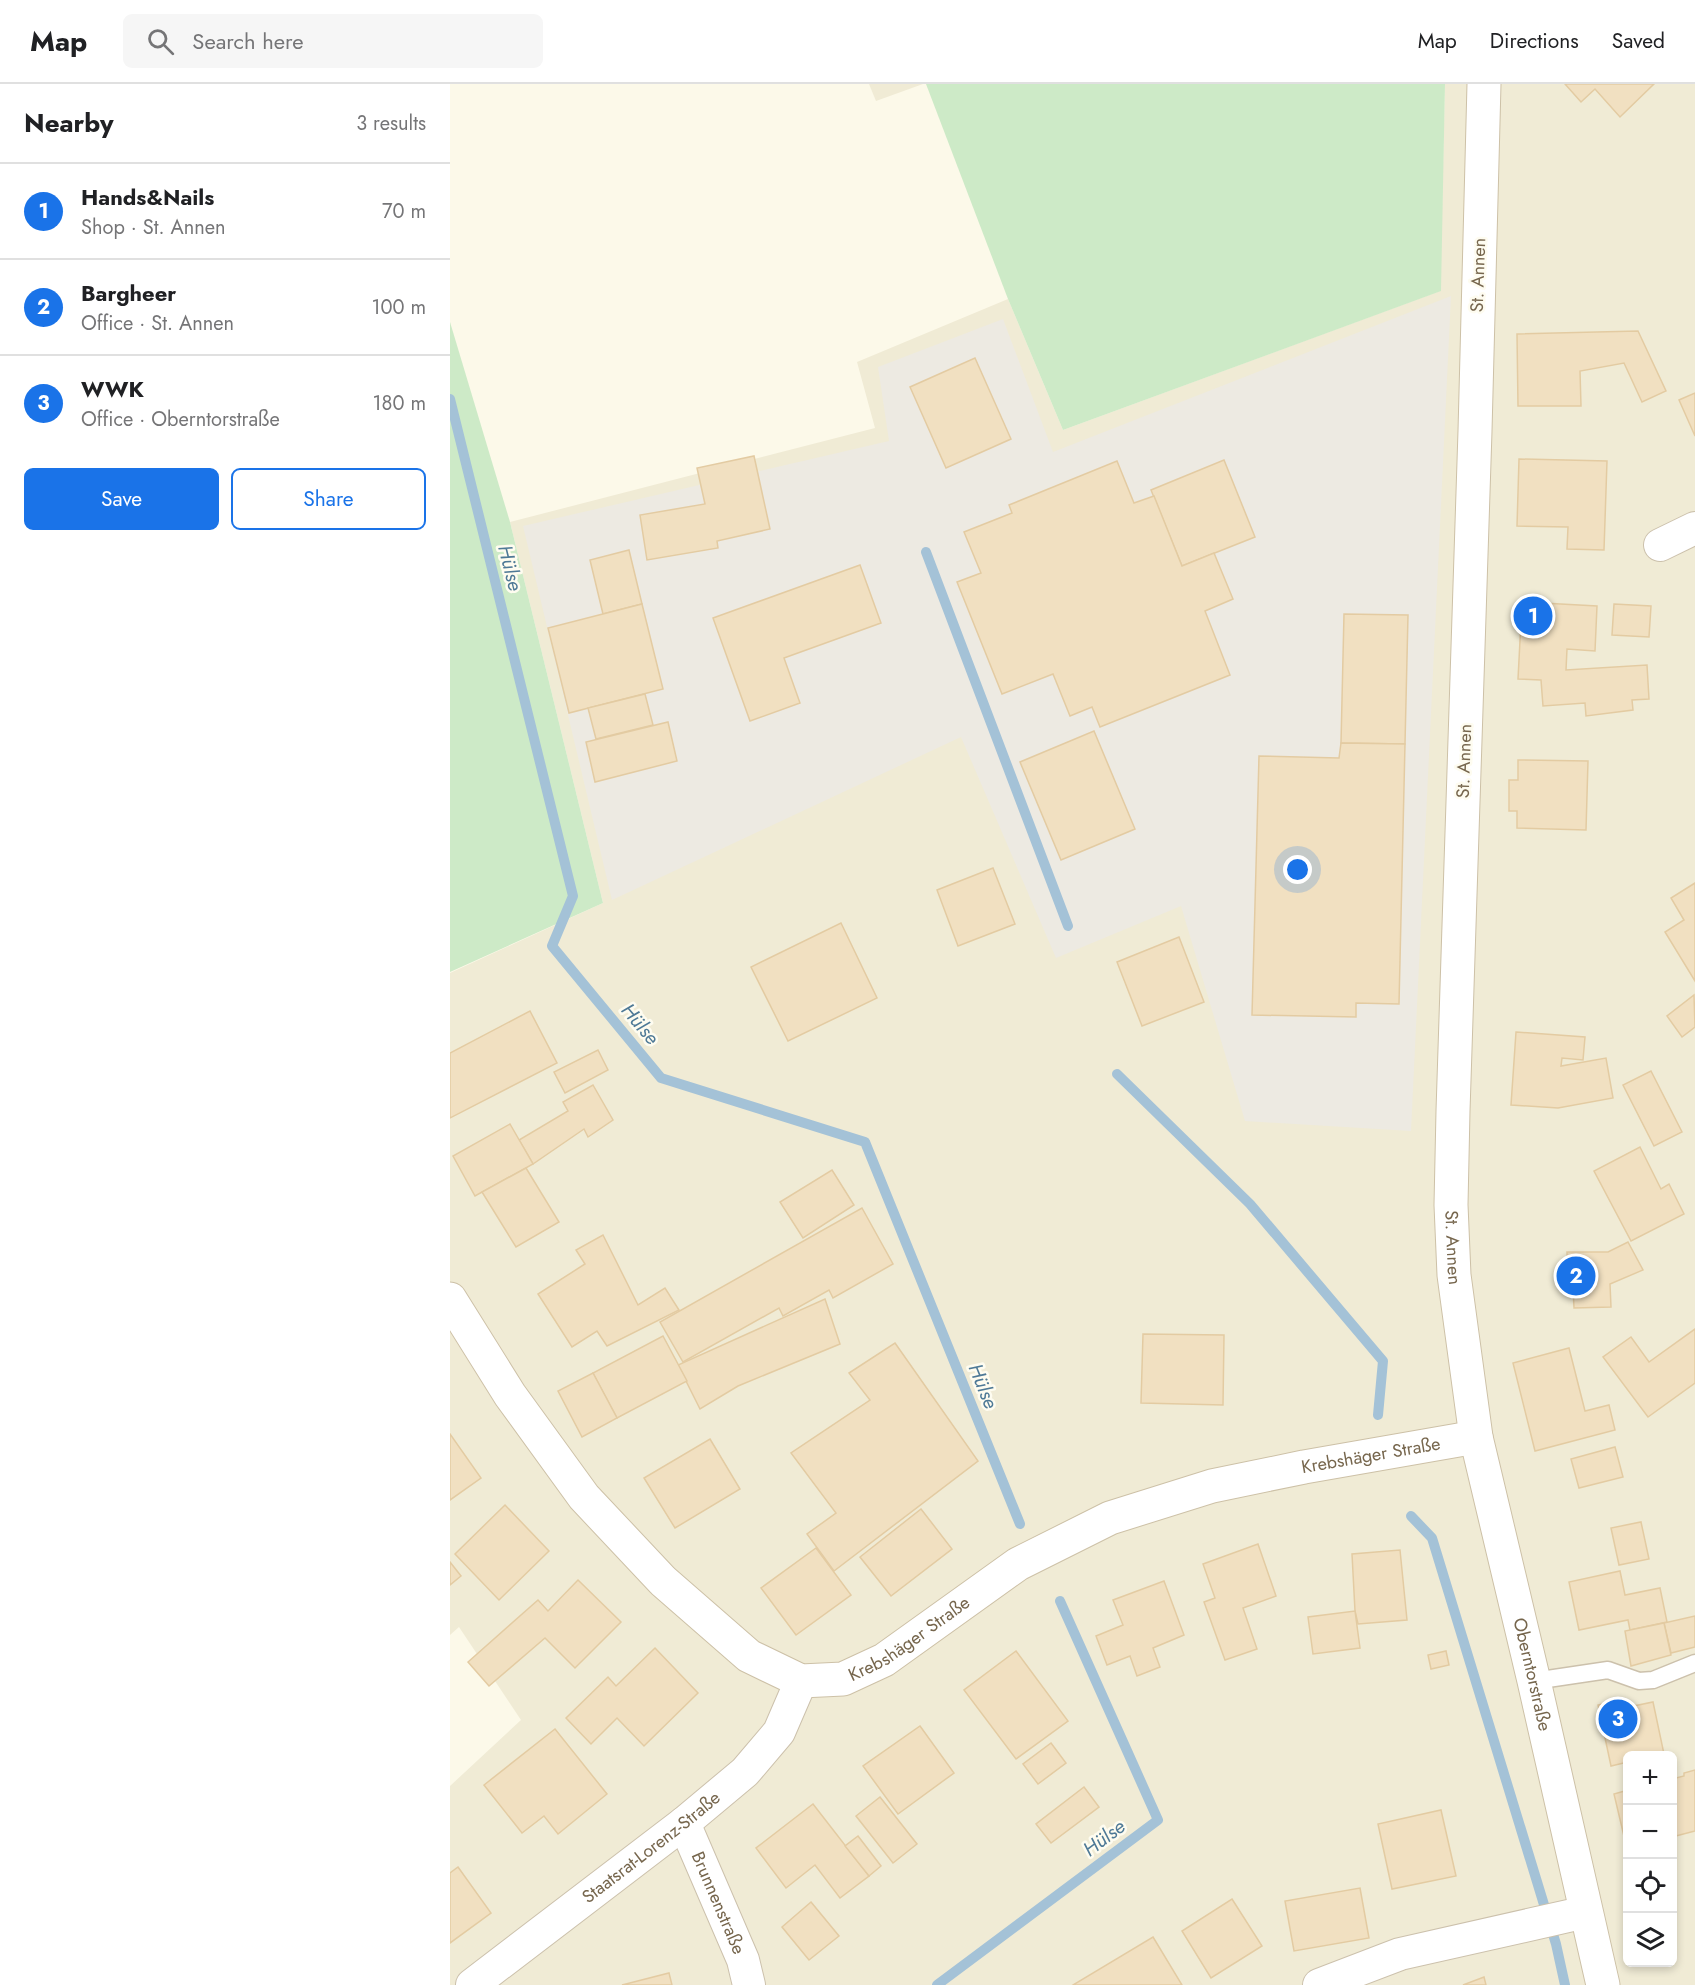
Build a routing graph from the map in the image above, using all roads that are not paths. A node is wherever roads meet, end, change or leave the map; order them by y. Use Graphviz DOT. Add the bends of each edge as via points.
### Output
graph roads {
  1 [pos="1484,84"];
  2 [pos="1695,528"];
  3 [pos="1660,545"];
  4 [pos="450,1299"];
  5 [pos="1476,1437"];
  6 [pos="1695,1663"];
  7 [pos="801,1681"];
  8 [pos="1534,1681"];
  9 [pos="684,1823"];
  10 [pos="1560,1918"];
  11 [pos="472,1985"];
  12 [pos="749,1985"];
  13 [pos="1319,1985"];
  14 [pos="1603,1985"];
  1 -- 5 [label="main road, St. Annen" via="1451,1205 1454,1275"];
  2 -- 3 [label="street"];
  4 -- 7 [label="main road, Krebshäger Straße" via="510,1395 584,1497 663,1581 749,1656"];
  5 -- 7 [label="main road, Krebshäger Straße" via="1212,1486 1110,1518 1017,1564 884,1660 843,1679"];
  5 -- 8 [label="main road, Oberntorstraße"];
  6 -- 8 [label="lane" via="1653,1680 1639,1681 1608,1670"];
  7 -- 9 [label="street, Staatsrat-Lorenz-Straße" via="778,1732 745,1772"];
  8 -- 10 [label="main road, Oberntorstraße"];
  9 -- 11 [label="street, Staatsrat-Lorenz-Straße"];
  9 -- 12 [label="street, Brunnenstraße" via="743,1960"];
  10 -- 13 [label="street" via="1400,1954"];
  10 -- 14 [label="main road, Oberntorstraße"];
}
